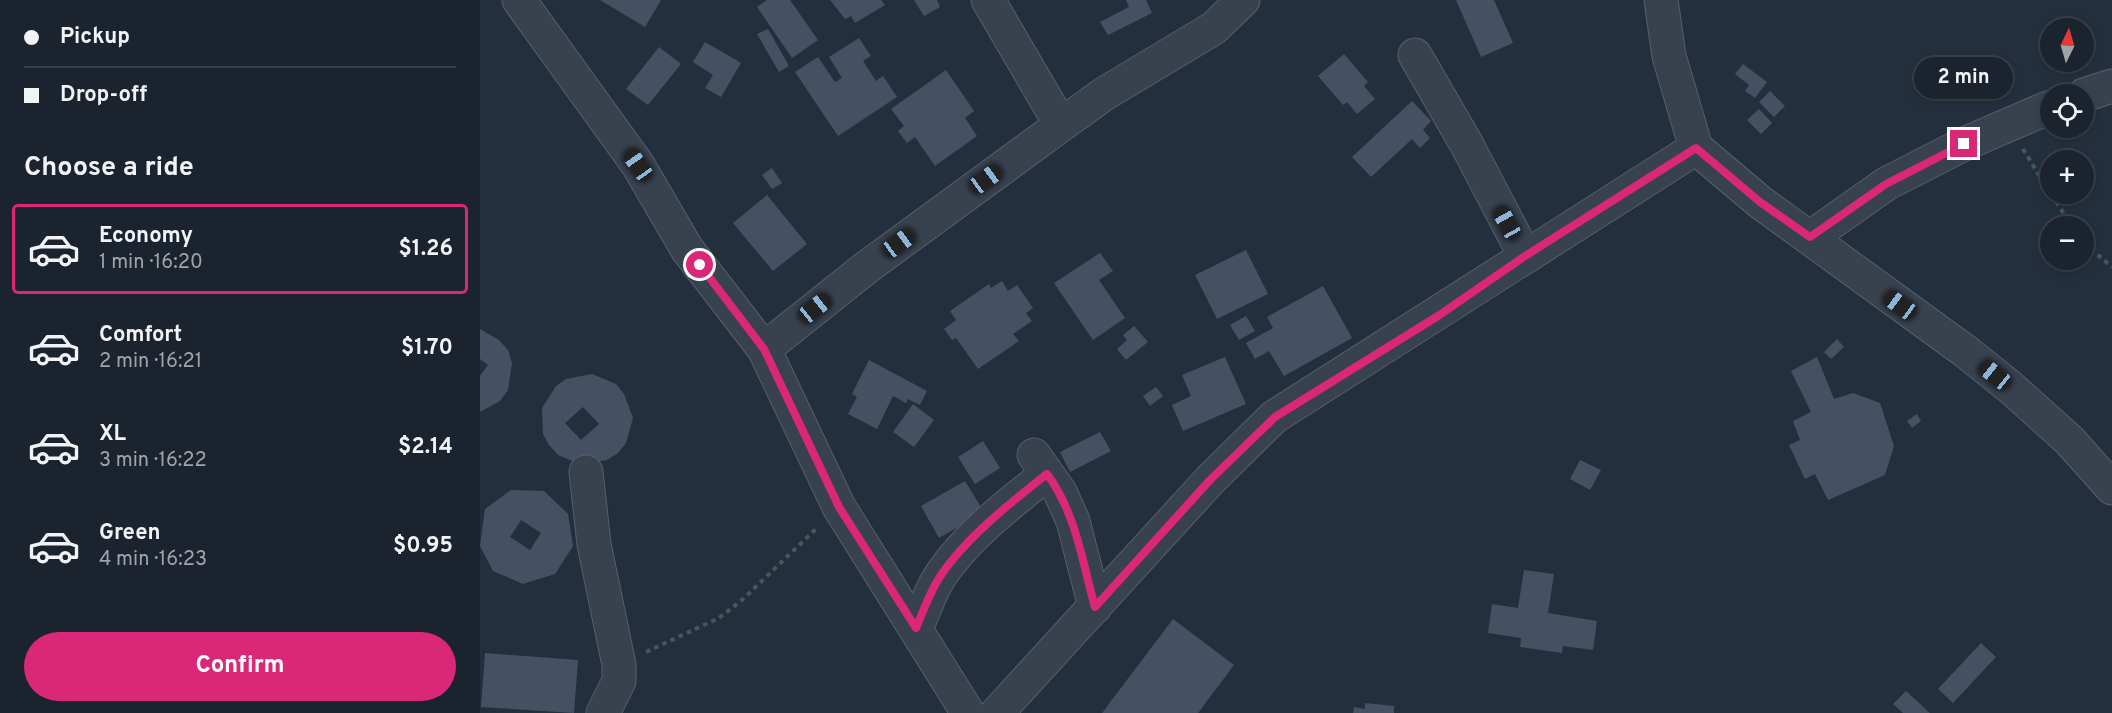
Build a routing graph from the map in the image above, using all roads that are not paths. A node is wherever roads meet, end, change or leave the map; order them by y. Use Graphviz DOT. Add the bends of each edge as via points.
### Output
graph roads {
  1 [pos="519,0"];
  2 [pos="988,0"];
  3 [pos="1243,0"];
  4 [pos="1661,0"];
  5 [pos="1415,55"];
  6 [pos="2112,86"];
  7 [pos="2094,92"];
  8 [pos="2040,112"];
  9 [pos="1061,125"];
  10 [pos="1696,148"];
  11 [pos="1810,237"];
  12 [pos="1525,256"];
  13 [pos="764,349"];
  14 [pos="586,472"];
  15 [pos="2112,488"];
  16 [pos="1095,607"];
  17 [pos="916,628"];
  18 [pos="603,713"];
  19 [pos="968,713"];
  20 [pos="997,713"];
  1 -- 13 [label="street" via="638,165 687,249"];
  2 -- 9 [label="street"];
  3 -- 9 [label="street" via="1214,28 1104,94"];
  4 -- 10 [label="street" via="1669,56"];
  5 -- 12 [label="street"];
  6 -- 7 [label="street"];
  8 -- 11 [label="street" via="1964,144 1886,184"];
  9 -- 13 [label="street" via="867,267"];
  10 -- 11 [label="street" via="1760,202"];
  10 -- 12 [label="street"];
  11 -- 15 [label="street" via="2010,387 2069,440"];
  12 -- 16 [label="street" via="1438,316 1275,417 1210,480"];
  13 -- 17 [label="street" via="839,507"];
  14 -- 18 [label="street" via="594,544 616,646 619,681"];
  16 -- 17 [label="street" via="1073,520 1060,492 1040,464 1009,503 949,564"];
  16 -- 20 [label="street"];
  17 -- 19 [label="street"];
}
